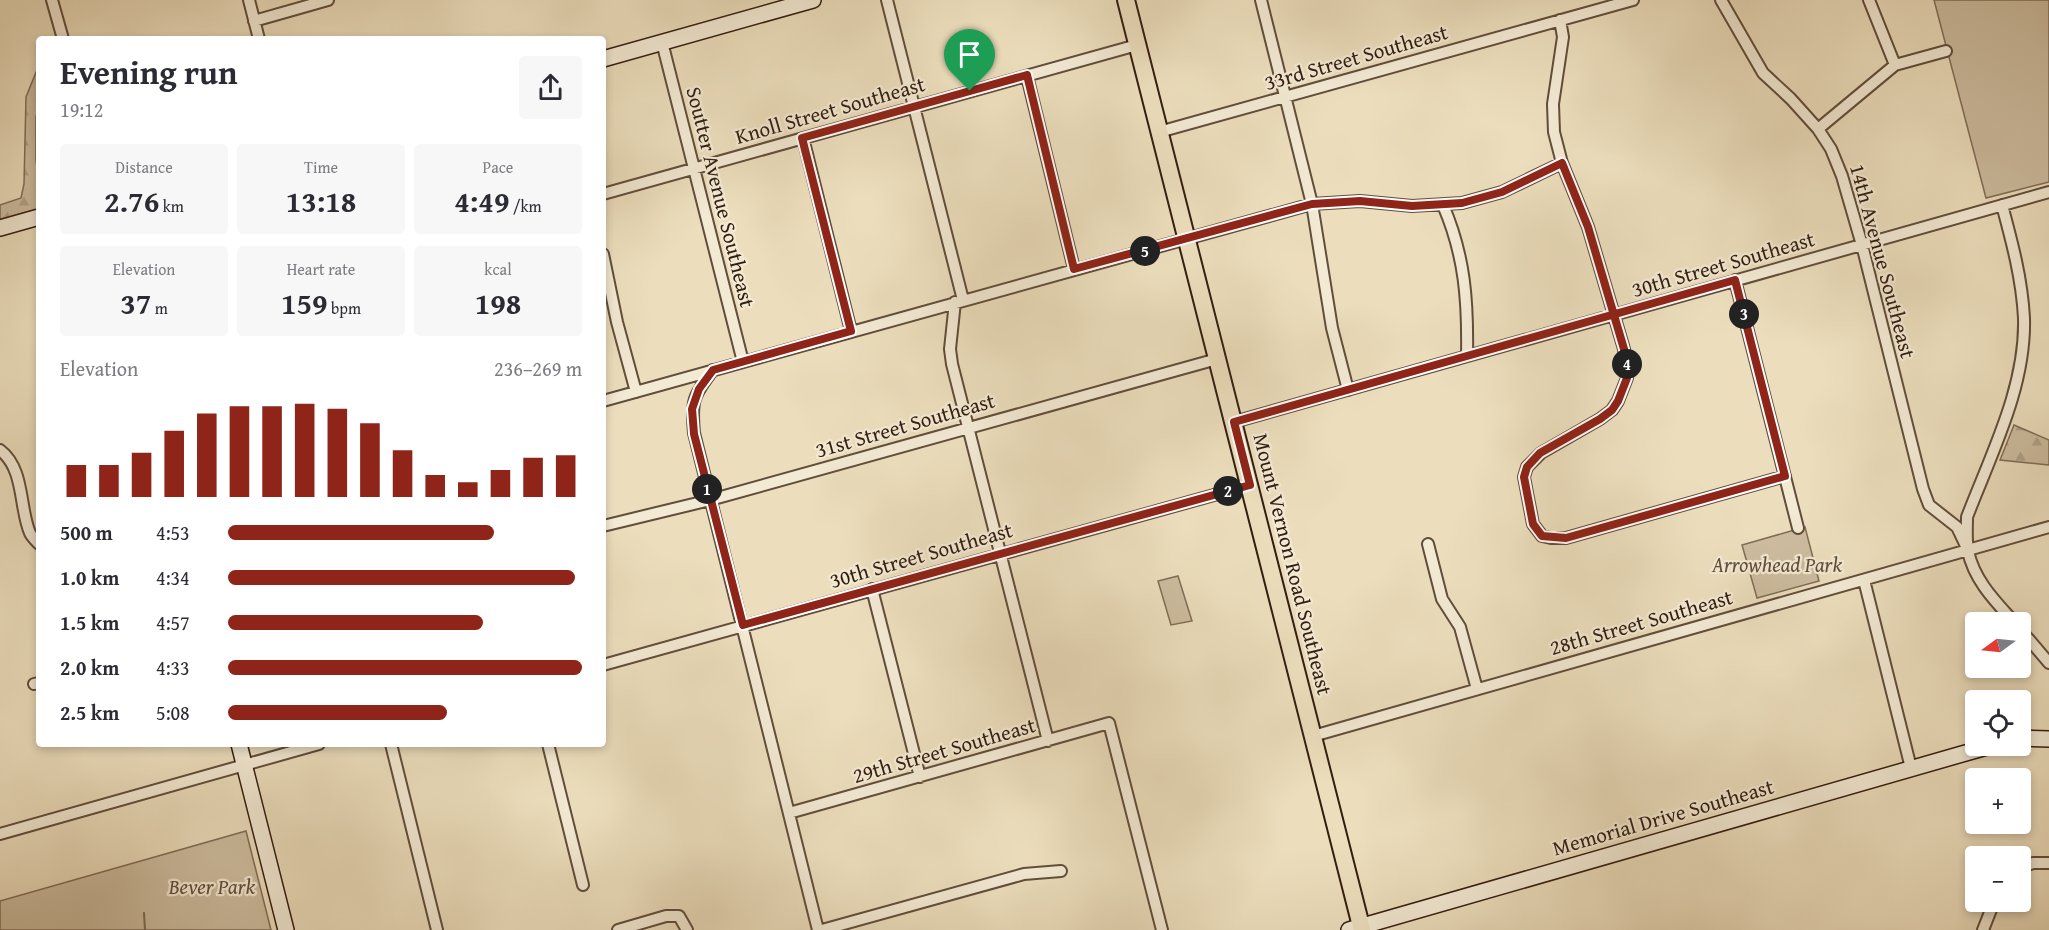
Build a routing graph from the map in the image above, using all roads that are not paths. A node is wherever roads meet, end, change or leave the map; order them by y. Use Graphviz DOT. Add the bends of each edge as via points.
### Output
graph roads {
  1 [pos="52,0"];
  2 [pos="249,0"];
  3 [pos="328,0"];
  4 [pos="813,0"];
  5 [pos="887,0"];
  6 [pos="1126,0"];
  7 [pos="1261,0"];
  8 [pos="1634,0"];
  9 [pos="1721,0"];
  10 [pos="1869,0"];
  11 [pos="1560,20"];
  12 [pos="254,21"];
  13 [pos="62,36"];
  14 [pos="258,36"];
  15 [pos="662,42"];
  16 [pos="1137,45"];
  17 [pos="1946,51"];
  18 [pos="606,58"];
  19 [pos="1895,65"];
  20 [pos="1027,75"];
  21 [pos="1285,97"];
  22 [pos="914,106"];
  23 [pos="1818,129"];
  24 [pos="1159,132"];
  25 [pos="802,138"];
  26 [pos="1562,163"];
  27 [pos="693,168"];
  28 [pos="2049,192"];
  29 [pos="606,193"];
  30 [pos="1312,204"];
  31 [pos="1443,205"];
  32 [pos="2002,205"];
  33 [pos="36,218"];
  34 [pos="0,228"];
  35 [pos="1186,238"];
  36 [pos="1862,245"];
  37 [pos="606,269"];
  38 [pos="1074,269"];
  39 [pos="1735,280"];
  40 [pos="959,301"];
  41 [pos="1613,315"];
  42 [pos="851,331"];
  43 [pos="1467,356"];
  44 [pos="1217,359"];
  45 [pos="743,362"];
  46 [pos="713,370"];
  47 [pos="1348,390"];
  48 [pos="636,392"];
  49 [pos="606,400"];
  50 [pos="1234,422"];
  51 [pos="967,428"];
  52 [pos="0,450"];
  53 [pos="1785,476"];
  54 [pos="1250,485"];
  55 [pos="710,500"];
  56 [pos="606,525"];
  57 [pos="2049,527"];
  58 [pos="1798,528"];
  59 [pos="36,540"];
  60 [pos="1428,544"];
  61 [pos="1968,550"];
  62 [pos="999,554"];
  63 [pos="1864,580"];
  64 [pos="872,589"];
  65 [pos="2005,612"];
  66 [pos="743,625"];
  67 [pos="2031,642"];
  68 [pos="2049,663"];
  69 [pos="606,664"];
  70 [pos="1477,689"];
  71 [pos="1313,736"];
  72 [pos="2031,738"];
  73 [pos="2049,739"];
  74 [pos="1048,741"];
  75 [pos="240,747"];
  76 [pos="308,747"];
  77 [pos="392,747"];
  78 [pos="549,747"];
  79 [pos="1965,753"];
  80 [pos="245,765"];
  81 [pos="1911,768"];
  82 [pos="920,777"];
  83 [pos="789,813"];
  84 [pos="0,834"];
  85 [pos="2049,863"];
  86 [pos="2031,864"];
  87 [pos="1060,871"];
  88 [pos="583,885"];
  89 [pos="1990,912"];
  90 [pos="1358,929"];
  91 [pos="286,930"];
  92 [pos="437,930"];
  93 [pos="618,930"];
  94 [pos="687,930"];
  95 [pos="820,930"];
  96 [pos="1162,930"];
  97 [pos="1983,930"];
  1 -- 13 [label="street"];
  2 -- 12 [label="street"];
  3 -- 12 [label="street"];
  4 -- 15 [label="street"];
  5 -- 22 [label="street"];
  6 -- 16 [label="main road, Mount Vernon Road Southeast"];
  7 -- 21 [label="street"];
  8 -- 11 [label="street, 33rd Street Southeast"];
  9 -- 23 [label="street, 14th Avenue Southeast" via="1763,73"];
  10 -- 19 [label="street"];
  11 -- 21 [label="street, 33rd Street Southeast"];
  11 -- 26 [label="street" via="1563,37 1553,104 1554,132"];
  12 -- 14 [label="street"];
  15 -- 18 [label="street"];
  15 -- 27 [label="street, Soutter Avenue Southeast"];
  16 -- 20 [label="street, Knoll Street Southeast"];
  16 -- 24 [label="main road, Mount Vernon Road Southeast"];
  17 -- 19 [label="street"];
  19 -- 23 [label="street"];
  20 -- 22 [label="street, Knoll Street Southeast"];
  20 -- 38 [label="street"];
  21 -- 24 [label="street, 33rd Street Southeast"];
  21 -- 30 [label="street"];
  22 -- 25 [label="street, Knoll Street Southeast"];
  22 -- 40 [label="street"];
  23 -- 36 [label="street, 14th Avenue Southeast" via="1832,149"];
  24 -- 35 [label="main road, Mount Vernon Road Southeast"];
  25 -- 27 [label="street, Knoll Street Southeast"];
  25 -- 42 [label="street"];
  26 -- 31 [label="street" via="1502,192"];
  26 -- 41 [label="street" via="1588,227"];
  27 -- 29 [label="street, Knoll Street Southeast"];
  27 -- 45 [label="street, Soutter Avenue Southeast"];
  28 -- 32 [label="street, 30th Street Southeast"];
  30 -- 31 [label="street" via="1360,201"];
  30 -- 35 [label="street"];
  30 -- 47 [label="street" via="1332,327"];
  31 -- 43 [label="street" via="1467,294"];
  32 -- 36 [label="street, 30th Street Southeast"];
  32 -- 61 [label="street" via="2018,265 2024,321 2022,343 2012,396 1967,517"];
  33 -- 34 [label="street"];
  35 -- 38 [label="street"];
  35 -- 44 [label="main road, Mount Vernon Road Southeast"];
  36 -- 39 [label="street, 30th Street Southeast"];
  36 -- 61 [label="street, 14th Avenue Southeast" via="1923,489 1929,505 1958,527"];
  37 -- 48 [label="street"];
  38 -- 40 [label="street"];
  39 -- 41 [label="street, 30th Street Southeast"];
  39 -- 53 [label="street"];
  40 -- 42 [label="street"];
  40 -- 51 [label="street" via="950,349"];
  41 -- 43 [label="street, 30th Street Southeast"];
  41 -- 53 [label="street" via="1627,363 1627,378 1618,401 1600,419 1540,453 1527,467 1524,477 1533,524 1542,536 1566,538"];
  42 -- 45 [label="street"];
  43 -- 47 [label="street, 30th Street Southeast"];
  44 -- 50 [label="main road, Mount Vernon Road Southeast"];
  44 -- 51 [label="street, 31st Street Southeast"];
  45 -- 46 [label="street"];
  46 -- 48 [label="street"];
  46 -- 55 [label="street" via="699,389 692,409"];
  47 -- 50 [label="street, 30th Street Southeast"];
  48 -- 49 [label="street"];
  50 -- 54 [label="main road, Mount Vernon Road Southeast"];
  51 -- 55 [label="street, 31st Street Southeast"];
  51 -- 62 [label="street"];
  52 -- 59 [label="street" via="16,473 30,532"];
  53 -- 58 [label="street"];
  54 -- 62 [label="street, 30th Street Southeast"];
  54 -- 71 [label="main road, Mount Vernon Road Southeast"];
  55 -- 56 [label="street, 31st Street Southeast"];
  55 -- 66 [label="street"];
  57 -- 61 [label="street, 28th Street Southeast"];
  60 -- 70 [label="street" via="1442,599 1460,627"];
  61 -- 63 [label="street, 28th Street Southeast"];
  61 -- 65 [label="street" via="1989,594"];
  62 -- 64 [label="street, 30th Street Southeast"];
  62 -- 74 [label="street"];
  63 -- 70 [label="street, 28th Street Southeast"];
  63 -- 81 [label="street"];
  64 -- 66 [label="street, 30th Street Southeast"];
  64 -- 82 [label="street"];
  66 -- 69 [label="street, 30th Street Southeast"];
  66 -- 83 [label="street"];
  67 -- 68 [label="street"];
  70 -- 71 [label="street, 28th Street Southeast"];
  71 -- 90 [label="main road, Mount Vernon Road Southeast"];
  72 -- 73 [label="street"];
  74 -- 82 [label="street, 29th Street Southeast"];
  74 -- 96 [label="street, 29th Street Southeast" via="1109,723"];
  75 -- 80 [label="street"];
  76 -- 80 [label="street"];
  77 -- 92 [label="street"];
  78 -- 88 [label="street"];
  79 -- 81 [label="street, Memorial Drive Southeast"];
  80 -- 84 [label="street"];
  80 -- 91 [label="street"];
  81 -- 90 [label="street, Memorial Drive Southeast"];
  82 -- 83 [label="street, 29th Street Southeast"];
  83 -- 95 [label="street"];
  85 -- 86 [label="street"];
  87 -- 95 [label="street" via="1024,874"];
  89 -- 97 [label="street"];
  93 -- 94 [label="street" via="679,916"];
}
